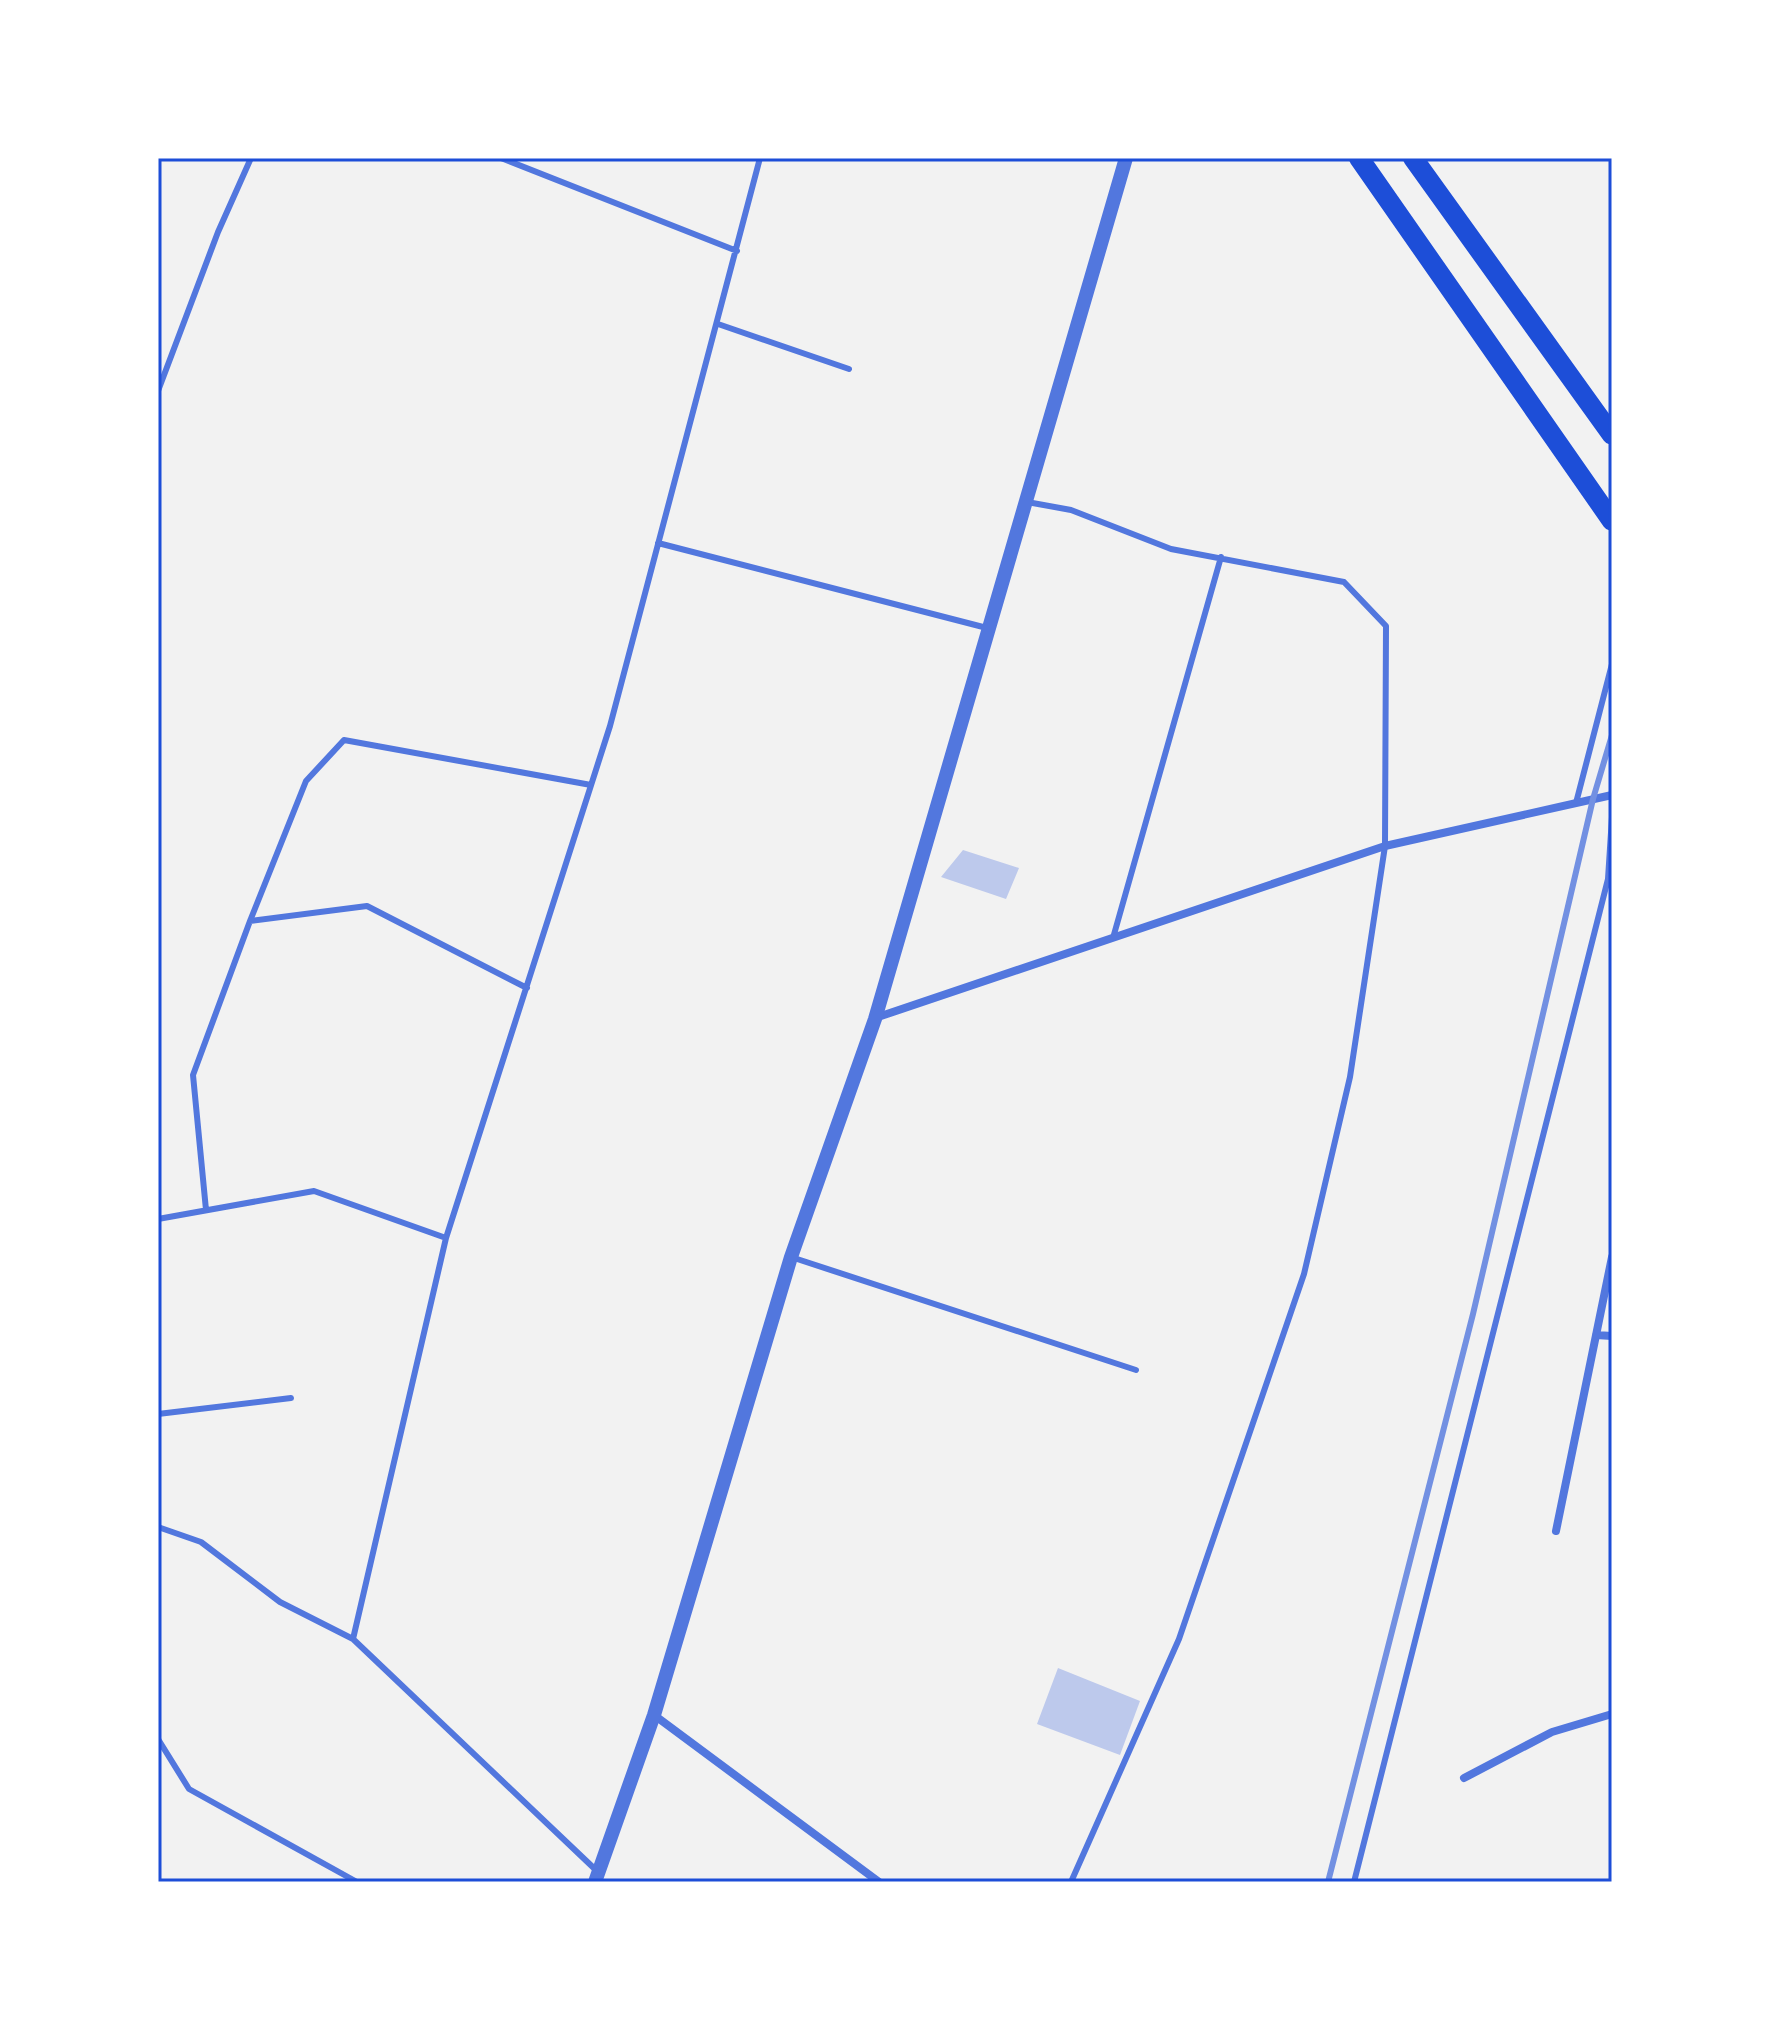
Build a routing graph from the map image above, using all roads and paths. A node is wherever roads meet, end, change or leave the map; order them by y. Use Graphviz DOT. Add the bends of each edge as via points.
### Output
graph roads {
  1 [pos="251,158"];
  2 [pos="501,158"];
  3 [pos="760,158"];
  4 [pos="1126,158"];
  5 [pos="1359,158"];
  6 [pos="1413,158"];
  7 [pos="737,251"];
  8 [pos="718,324"];
  9 [pos="849,369"];
  10 [pos="158,391"];
  11 [pos="1612,435"];
  12 [pos="1027,502"];
  13 [pos="1612,521"];
  14 [pos="658,543"];
  15 [pos="1221,557"];
  16 [pos="987,628"];
  17 [pos="1612,664"];
  18 [pos="591,785"];
  19 [pos="1612,795"];
  20 [pos="1576,803"];
  21 [pos="1612,817"];
  22 [pos="1385,846"];
  23 [pos="250,921"];
  24 [pos="1113,938"];
  25 [pos="527,988"];
  26 [pos="875,1019"];
  27 [pos="206,1210"];
  28 [pos="158,1219"];
  29 [pos="446,1238"];
  30 [pos="791,1257"];
  31 [pos="1612,1257"];
  32 [pos="1596,1335"];
  33 [pos="1612,1336"];
  34 [pos="1136,1370"];
  35 [pos="291,1398"];
  36 [pos="158,1414"];
  37 [pos="158,1527"];
  38 [pos="1556,1531"];
  39 [pos="353,1639"];
  40 [pos="1612,1714"];
  41 [pos="654,1715"];
  42 [pos="158,1739"];
  43 [pos="1464,1778"];
  44 [pos="596,1877"];
  45 [pos="357,1882"];
  46 [pos="879,1882"];
  47 [pos="1071,1882"];
  48 [pos="1354,1882"];
  1 -- 10 [label="lane"];
  2 -- 7 [label="lane"];
  3 -- 7 [label="lane"];
  4 -- 12 [label="street"];
  5 -- 13 [label="main road"];
  6 -- 11 [label="main road"];
  7 -- 8 [label="lane"];
  8 -- 9 [label="lane"];
  8 -- 14 [label="lane"];
  12 -- 15 [label="lane" via="1071,510 1171,549"];
  12 -- 16 [label="street"];
  14 -- 16 [label="lane"];
  14 -- 18 [label="lane"];
  15 -- 22 [label="lane" via="1344,582 1386,626"];
  15 -- 24 [label="lane"];
  16 -- 26 [label="street"];
  17 -- 20 [label="lane"];
  18 -- 23 [label="lane" via="344,740 306,781"];
  18 -- 25 [label="lane"];
  19 -- 20 [label="street"];
  20 -- 22 [label="street"];
  21 -- 48 [label="lane" via="1608,879"];
  22 -- 24 [label="street"];
  22 -- 47 [label="lane" via="1350,1077 1304,1274 1179,1639"];
  23 -- 25 [label="lane" via="367,906"];
  23 -- 27 [label="lane" via="193,1075"];
  24 -- 26 [label="street"];
  25 -- 29 [label="lane"];
  26 -- 30 [label="street"];
  27 -- 28 [label="lane"];
  27 -- 29 [label="lane" via="314,1191"];
  29 -- 39 [label="lane"];
  30 -- 34 [label="lane"];
  30 -- 41 [label="street"];
  31 -- 32 [label="street"];
  32 -- 33 [label="street"];
  32 -- 38 [label="street"];
  35 -- 36 [label="lane"];
  37 -- 39 [label="lane" via="201,1542 280,1602"];
  39 -- 44 [label="lane"];
  40 -- 43 [label="street" via="1552,1732"];
  41 -- 44 [label="street"];
  41 -- 46 [label="street"];
  42 -- 45 [label="lane" via="189,1789"];
}
